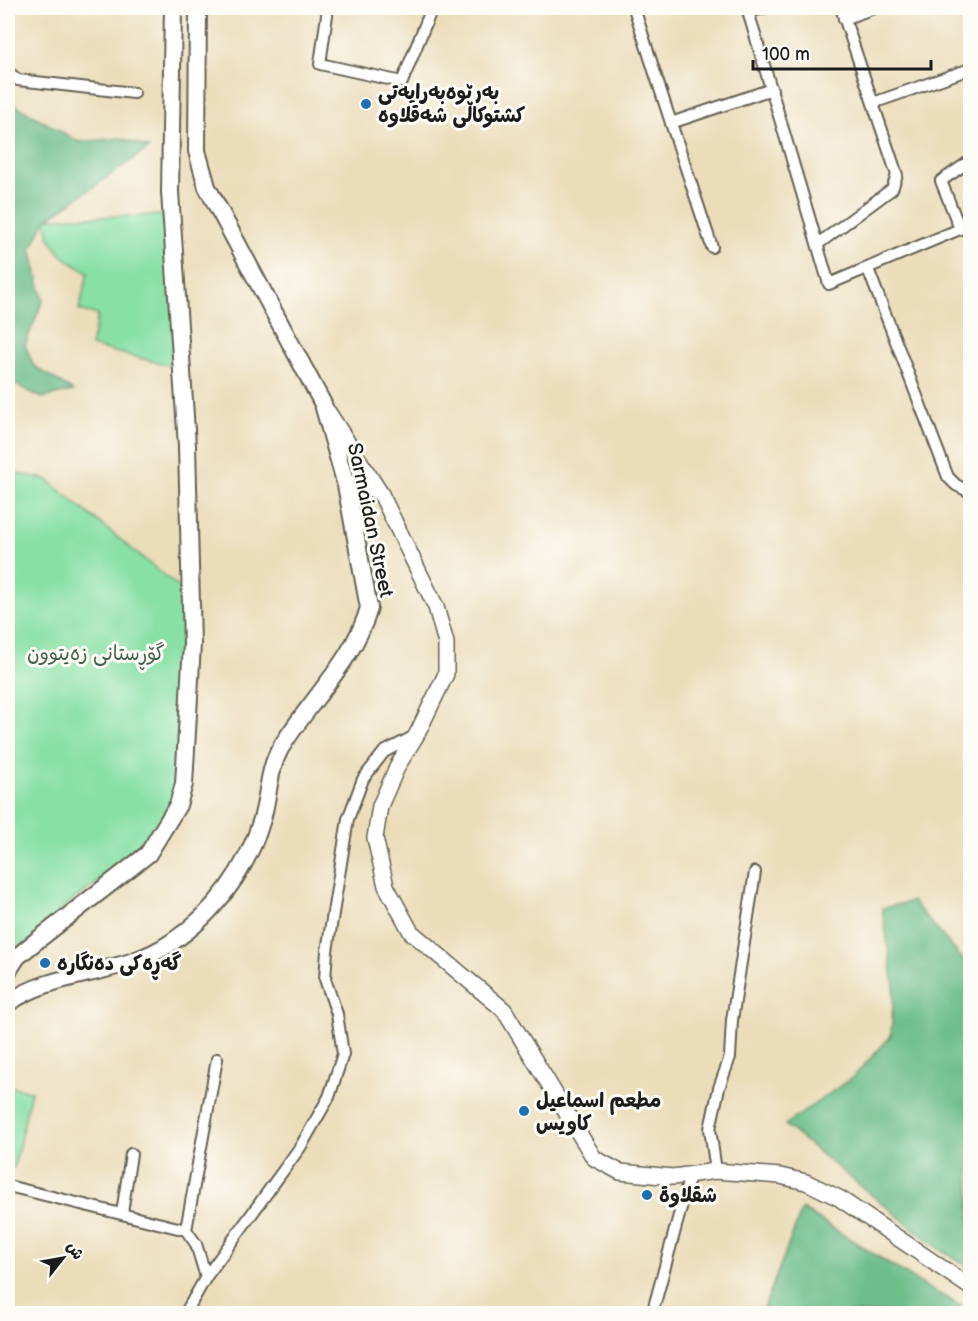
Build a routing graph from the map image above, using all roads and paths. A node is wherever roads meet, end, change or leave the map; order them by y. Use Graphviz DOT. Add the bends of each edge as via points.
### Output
graph roads {
  1 [pos="173,8"];
  2 [pos="198,8"];
  3 [pos="328,8"];
  4 [pos="432,8"];
  5 [pos="634,8"];
  6 [pos="764,8"];
  7 [pos="874,8"];
  8 [pos="748,10"];
  9 [pos="843,13"];
  10 [pos="970,69"];
  11 [pos="8,72"];
  12 [pos="772,89"];
  13 [pos="134,93"];
  14 [pos="873,103"];
  15 [pos="671,123"];
  16 [pos="970,161"];
  17 [pos="818,244"];
  18 [pos="712,247"];
  19 [pos="868,269"];
  20 [pos="323,404"];
  21 [pos="346,485"];
  22 [pos="970,492"];
  23 [pos="381,494"];
  24 [pos="417,734"];
  25 [pos="755,872"];
  26 [pos="8,971"];
  27 [pos="14,997"];
  28 [pos="217,1059"];
  29 [pos="131,1154"];
  30 [pos="716,1171"];
  31 [pos="690,1175"];
  32 [pos="8,1186"];
  33 [pos="122,1213"];
  34 [pos="186,1230"];
  35 [pos="206,1277"];
  36 [pos="970,1287"];
  37 [pos="185,1314"];
  38 [pos="652,1314"];
  1 -- 26 [label="main road" via="170,192 187,446 192,644 184,784 178,805 148,854 30,946"];
  2 -- 20 [label="main road, Sarmaidan Street" via="197,151 207,187"];
  3 -- 4 [label="street" via="320,64 402,82"];
  5 -- 15 [label="street"];
  6 -- 8 [label="street"];
  7 -- 9 [label="street"];
  8 -- 12 [label="street"];
  9 -- 14 [label="street"];
  10 -- 14 [label="street"];
  11 -- 13 [label="street" via="18,80"];
  12 -- 15 [label="street"];
  12 -- 17 [label="street"];
  14 -- 17 [label="street" via="896,182"];
  15 -- 18 [label="street"];
  16 -- 19 [label="street" via="941,181 960,229"];
  17 -- 19 [label="street" via="829,284"];
  19 -- 22 [label="street" via="948,477"];
  20 -- 21 [label="main road, Sarmaidan Street"];
  20 -- 23 [label="street"];
  21 -- 23 [label="street" via="366,486"];
  21 -- 27 [label="main road, Sarmaidan Street" via="367,589 367,617 353,646 280,750 271,769 262,820 232,881 213,908 150,956 40,986"];
  23 -- 24 [label="street" via="436,607 446,643 446,674"];
  24 -- 31 [label="street" via="380,806 375,838 386,886 411,932 504,1010 594,1158 620,1172"];
  24 -- 35 [label="street" via="384,752 363,779 348,819 326,979 344,1054 329,1097 301,1146"];
  25 -- 30 [label="street" via="730,1057 710,1130"];
  26 -- 27 [label="main road" via="21,975 24,982"];
  28 -- 34 [label="street"];
  29 -- 33 [label="street"];
  30 -- 31 [label="street"];
  30 -- 36 [label="street" via="780,1176 806,1182 839,1197"];
  31 -- 38 [label="street"];
  32 -- 33 [label="street"];
  33 -- 34 [label="street"];
  34 -- 35 [label="street" via="196,1244"];
  35 -- 37 [label="street"];
}
